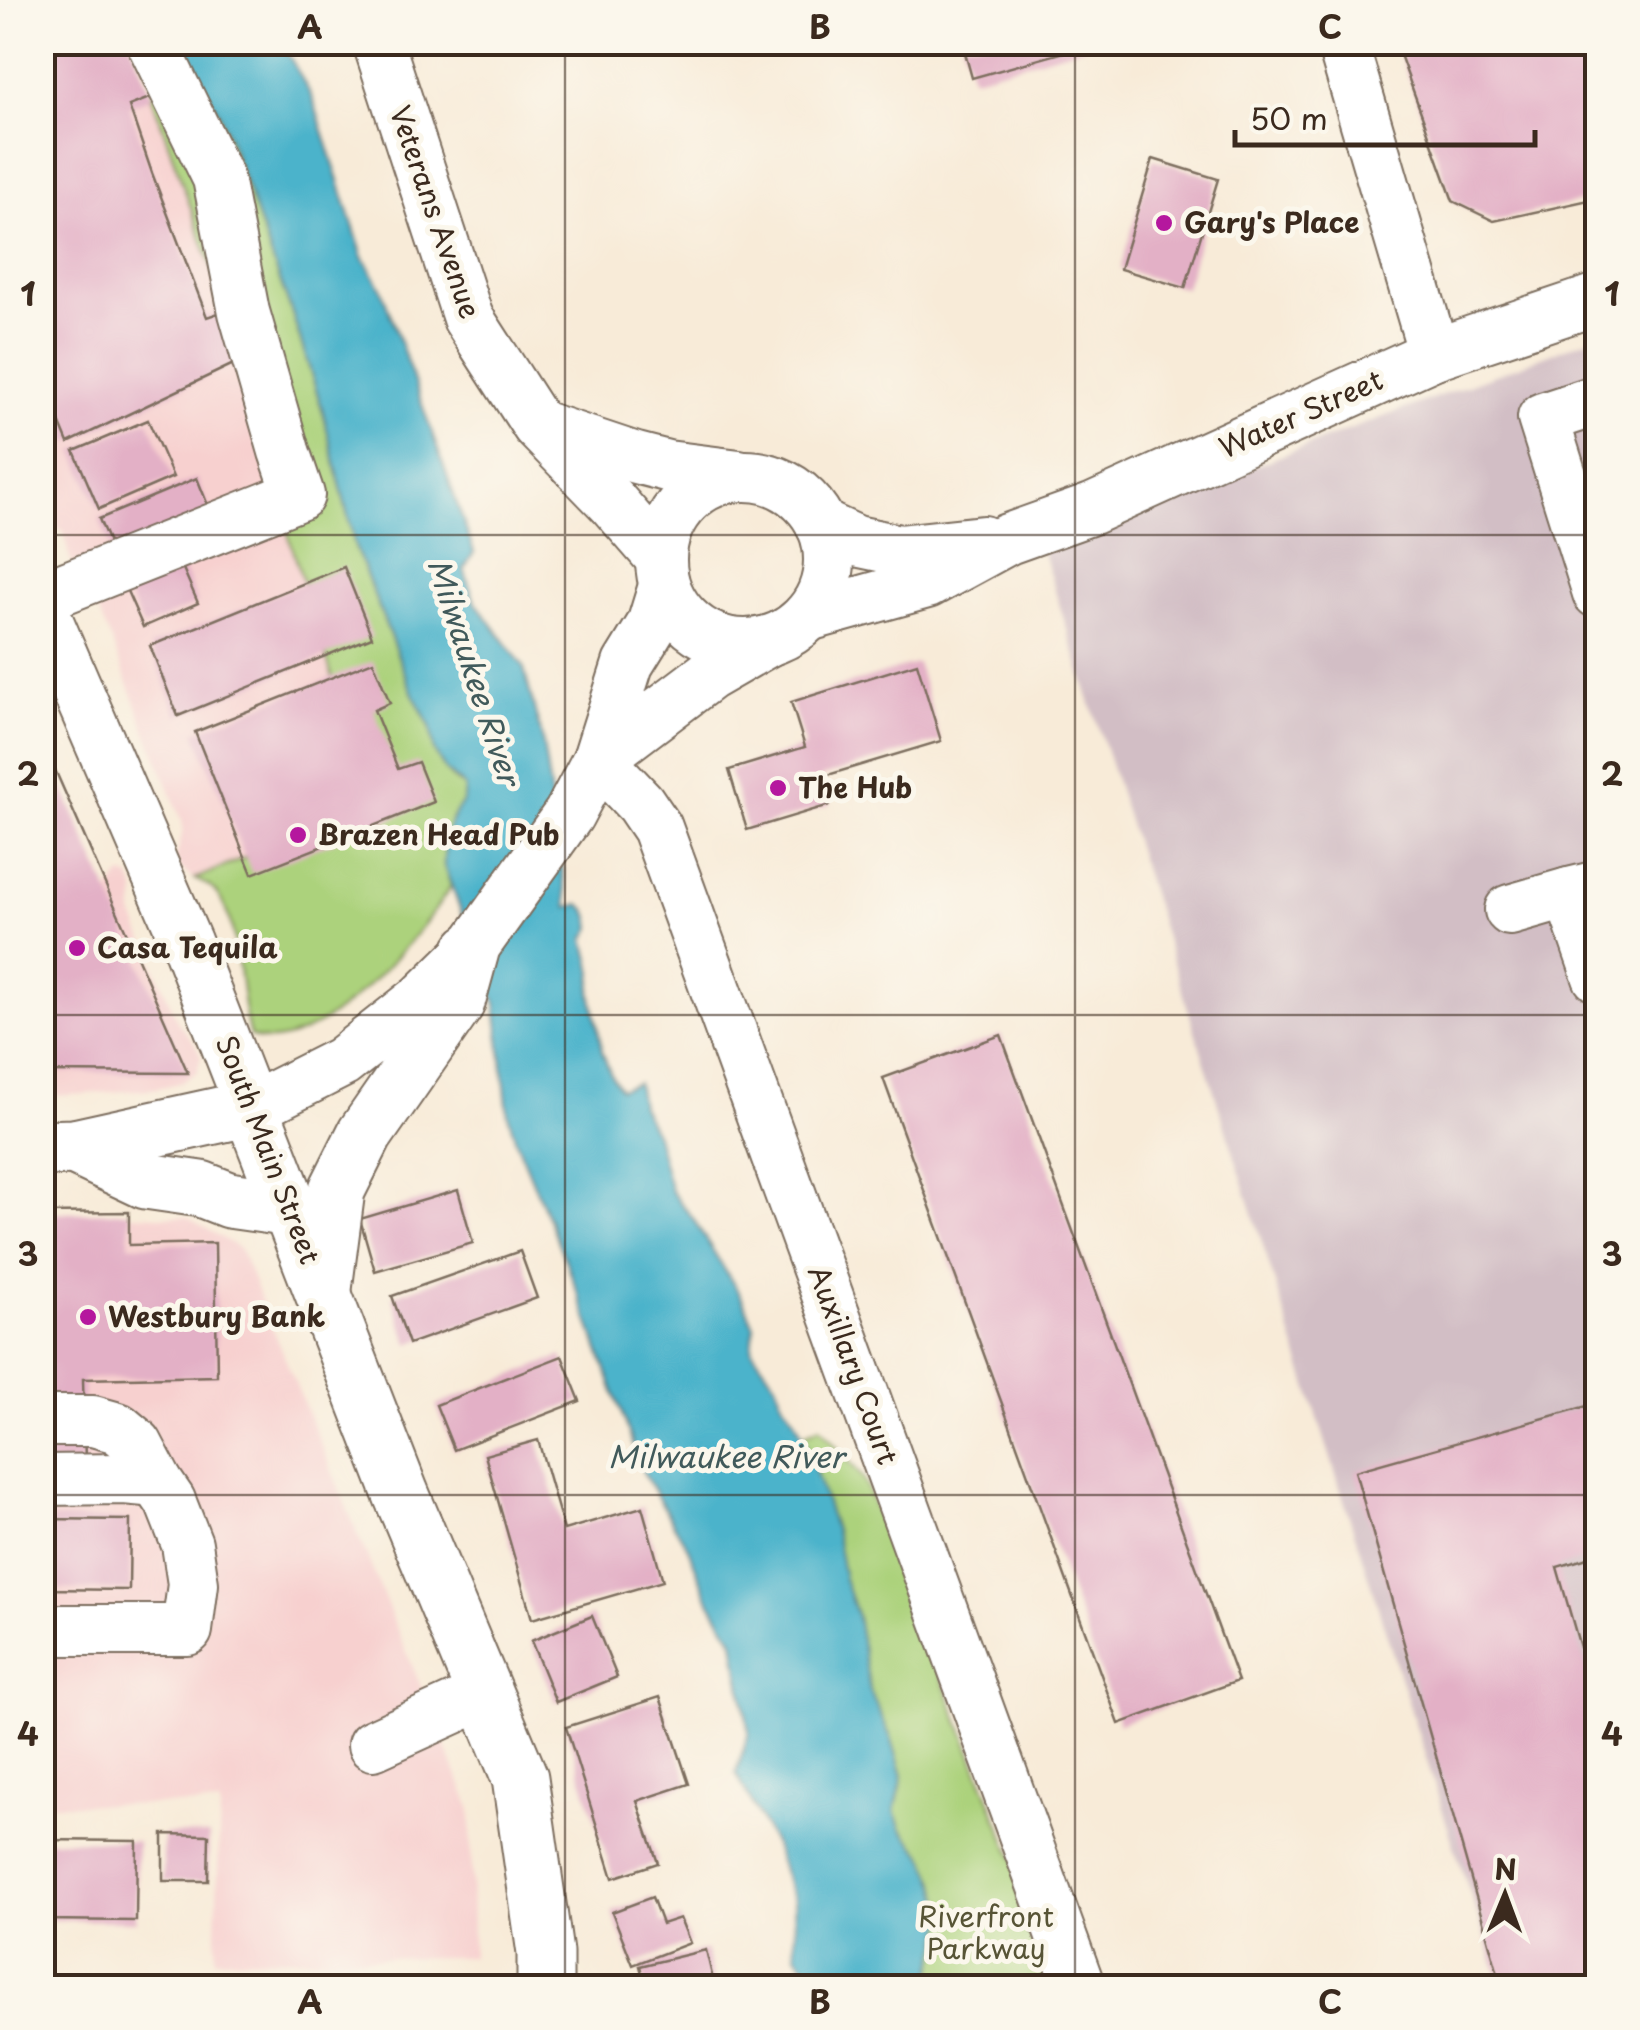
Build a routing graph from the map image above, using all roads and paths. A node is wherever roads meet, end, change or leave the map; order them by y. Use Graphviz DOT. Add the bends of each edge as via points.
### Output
graph roads {
  1 [pos="152,42"];
  2 [pos="378,42"];
  3 [pos="1342,42"];
  4 [pos="1598,299"];
  5 [pos="1434,354"];
  6 [pos="1598,400"];
  7 [pos="537,425"];
  8 [pos="754,477"];
  9 [pos="821,525"];
  10 [pos="1008,538"];
  11 [pos="662,571"];
  12 [pos="1598,593"];
  13 [pos="42,597"];
  14 [pos="42,608"];
  15 [pos="788,629"];
  16 [pos="598,759"];
  17 [pos="1583,889"];
  18 [pos="1510,910"];
  19 [pos="471,951"];
  20 [pos="1598,976"];
  21 [pos="251,1108"];
  22 [pos="58,1148"];
  23 [pos="290,1209"];
  24 [pos="324,1292"];
  25 [pos="42,1421"];
  26 [pos="42,1480"];
  27 [pos="157,1482"];
  28 [pos="42,1630"];
  29 [pos="485,1694"];
  30 [pos="373,1745"];
  31 [pos="544,1988"];
  32 [pos="1080,1988"];
  1 -- 13 [label="street" via="218,178 244,312 299,495"];
  2 -- 7 [label="street, Veterans Avenue" via="468,318"];
  3 -- 5 [label="street"];
  4 -- 5 [label="street, Water Street"];
  5 -- 10 [label="street, Water Street" via="1092,509"];
  6 -- 12 [label="street" via="1543,418"];
  7 -- 8 [label="street" via="652,462"];
  7 -- 11 [label="street, Veterans Avenue" via="612,502"];
  8 -- 9 [label="street" via="794,492"];
  8 -- 11 [label="street" via="700,488 679,506 665,530"];
  9 -- 10 [label="street, Water Street" via="899,550"];
  9 -- 15 [label="street" via="828,572 821,596"];
  10 -- 15 [label="street, Water Street" via="927,583"];
  11 -- 15 [label="street" via="675,609 716,640 742,645"];
  11 -- 16 [label="street" via="652,626 628,664"];
  14 -- 21 [label="street, South Main Street"];
  15 -- 16 [label="street" via="709,675"];
  16 -- 19 [label="street" via="569,814"];
  16 -- 32 [label="street, Auxillary Court" via="657,828"];
  17 -- 18 [label="street"];
  17 -- 20 [label="street"];
  19 -- 21 [label="street" via="342,1062"];
  19 -- 24 [label="main road" via="457,1002 364,1134 337,1190"];
  21 -- 22 [label="main road"];
  21 -- 23 [label="main road, South Main Street"];
  22 -- 23 [label="main road" via="146,1181"];
  23 -- 24 [label="main road, South Main Street"];
  24 -- 29 [label="main road, South Main Street"];
  25 -- 27 [label="street" via="118,1428 137,1444"];
  26 -- 27 [label="street"];
  27 -- 28 [label="street" via="187,1544 193,1584 187,1630"];
  29 -- 30 [label="street"];
  29 -- 31 [label="main road, South Main Street" via="520,1778 545,1952"];
}
